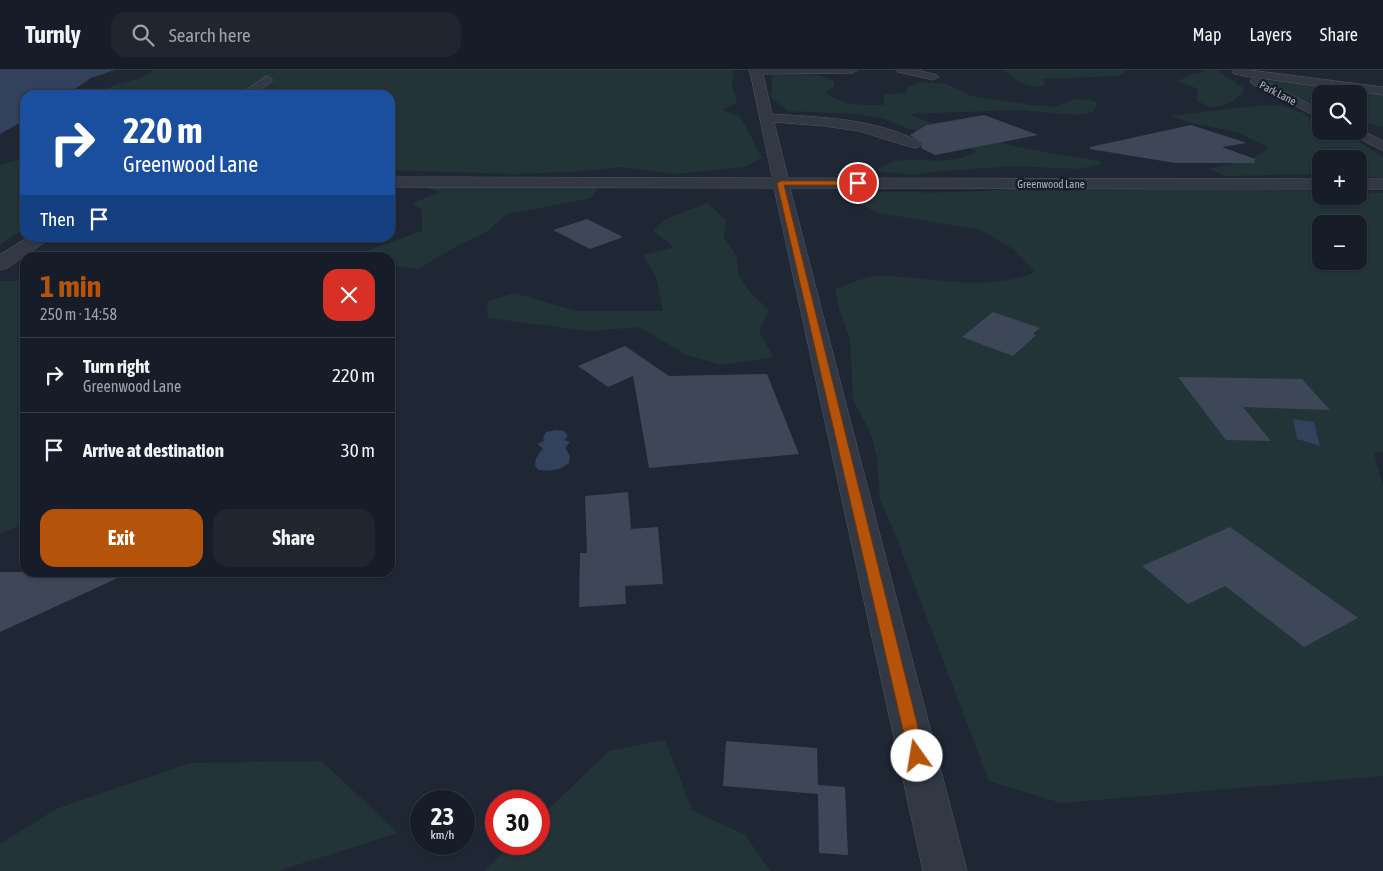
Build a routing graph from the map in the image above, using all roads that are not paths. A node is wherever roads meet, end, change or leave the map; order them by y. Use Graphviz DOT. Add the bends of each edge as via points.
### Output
graph roads {
  1 [pos="852,70"];
  2 [pos="902,70"];
  3 [pos="756,71"];
  4 [pos="1236,71"];
  5 [pos="933,77"];
  6 [pos="267,80"];
  7 [pos="252,90"];
  8 [pos="1383,91"];
  9 [pos="1312,110"];
  10 [pos="767,118"];
  11 [pos="1367,139"];
  12 [pos="914,144"];
  13 [pos="1383,147"];
  14 [pos="395,182"];
  15 [pos="781,183"];
  16 [pos="1312,184"];
  17 [pos="1367,184"];
  18 [pos="1383,184"];
  19 [pos="33,242"];
  20 [pos="0,264"];
  21 [pos="945,871"];
  1 -- 3 [label="street"];
  2 -- 5 [label="street"];
  3 -- 10 [label="street"];
  4 -- 8 [label="street"];
  4 -- 9 [label="street, Park Lane"];
  6 -- 7 [label="street"];
  10 -- 12 [label="street" via="861,125"];
  10 -- 15 [label="street"];
  11 -- 13 [label="street"];
  14 -- 15 [label="street, Greenwood Lane"];
  15 -- 16 [label="street, Greenwood Lane"];
  15 -- 21 [label="street"];
  17 -- 18 [label="street"];
  19 -- 20 [label="street"];
}
